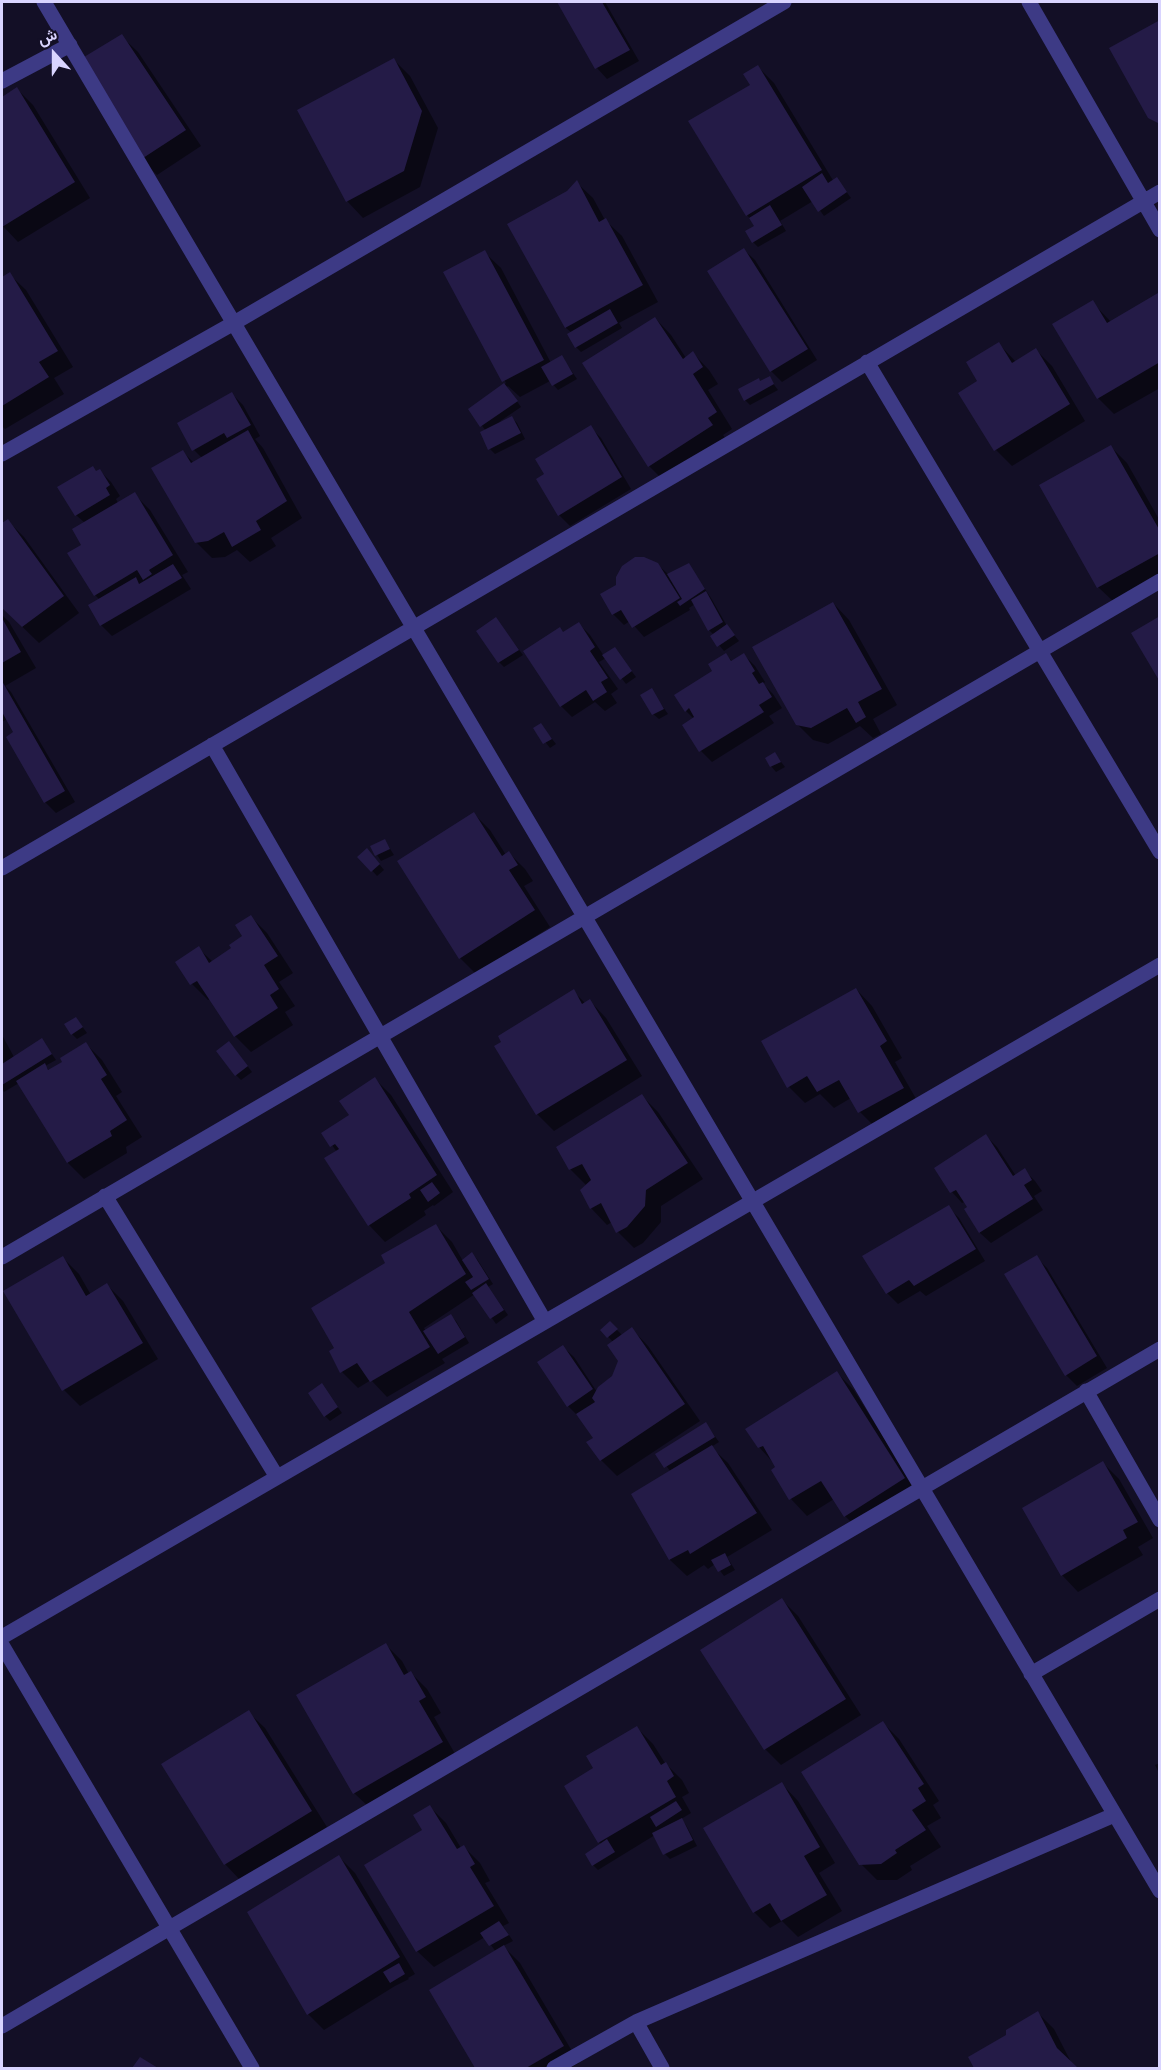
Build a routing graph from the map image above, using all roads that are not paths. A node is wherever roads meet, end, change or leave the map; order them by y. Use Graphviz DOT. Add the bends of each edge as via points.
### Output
graph roads {
  1 [pos="45,2"];
  2 [pos="784,2"];
  3 [pos="1029,2"];
  4 [pos="70,45"];
  5 [pos="2,81"];
  6 [pos="1160,192"];
  7 [pos="1143,201"];
  8 [pos="1160,230"];
  9 [pos="234,323"];
  10 [pos="867,362"];
  11 [pos="2,454"];
  12 [pos="1160,581"];
  13 [pos="413,627"];
  14 [pos="1039,651"];
  15 [pos="212,745"];
  16 [pos="1160,852"];
  17 [pos="2,868"];
  18 [pos="584,917"];
  19 [pos="1160,965"];
  20 [pos="380,1036"];
  21 [pos="105,1196"];
  22 [pos="752,1201"];
  23 [pos="2,1257"];
  24 [pos="544,1320"];
  25 [pos="1160,1349"];
  26 [pos="1086,1391"];
  27 [pos="277,1477"];
  28 [pos="921,1488"];
  29 [pos="1160,1520"];
  30 [pos="1160,1599"];
  31 [pos="2,1636"];
  32 [pos="2,1645"];
  33 [pos="1031,1674"];
  34 [pos="1114,1815"];
  35 [pos="1160,1892"];
  36 [pos="169,1928"];
  37 [pos="636,2022"];
  38 [pos="2,2026"];
  39 [pos="252,2068"];
  40 [pos="554,2068"];
  41 [pos="662,2068"];
  1 -- 4 [label="street"];
  2 -- 9 [label="street"];
  3 -- 7 [label="street"];
  4 -- 5 [label="street"];
  4 -- 9 [label="street"];
  6 -- 7 [label="street"];
  7 -- 8 [label="street"];
  7 -- 10 [label="street"];
  9 -- 11 [label="street"];
  9 -- 13 [label="street"];
  10 -- 13 [label="street"];
  10 -- 14 [label="street"];
  12 -- 14 [label="street"];
  13 -- 15 [label="street"];
  13 -- 18 [label="street"];
  14 -- 16 [label="street"];
  14 -- 18 [label="street"];
  15 -- 17 [label="street"];
  15 -- 20 [label="street"];
  18 -- 20 [label="street"];
  18 -- 22 [label="street"];
  19 -- 22 [label="street"];
  20 -- 21 [label="street"];
  20 -- 24 [label="street"];
  21 -- 23 [label="street"];
  21 -- 27 [label="street"];
  22 -- 24 [label="street"];
  22 -- 28 [label="street"];
  24 -- 27 [label="street"];
  25 -- 26 [label="street"];
  26 -- 28 [label="street"];
  26 -- 29 [label="street"];
  27 -- 31 [label="street"];
  28 -- 33 [label="street"];
  28 -- 36 [label="street"];
  30 -- 33 [label="street"];
  32 -- 36 [label="street"];
  33 -- 34 [label="street"];
  34 -- 35 [label="street"];
  34 -- 37 [label="street"];
  36 -- 38 [label="street"];
  36 -- 39 [label="street"];
  37 -- 40 [label="street"];
  37 -- 41 [label="street"];
}
